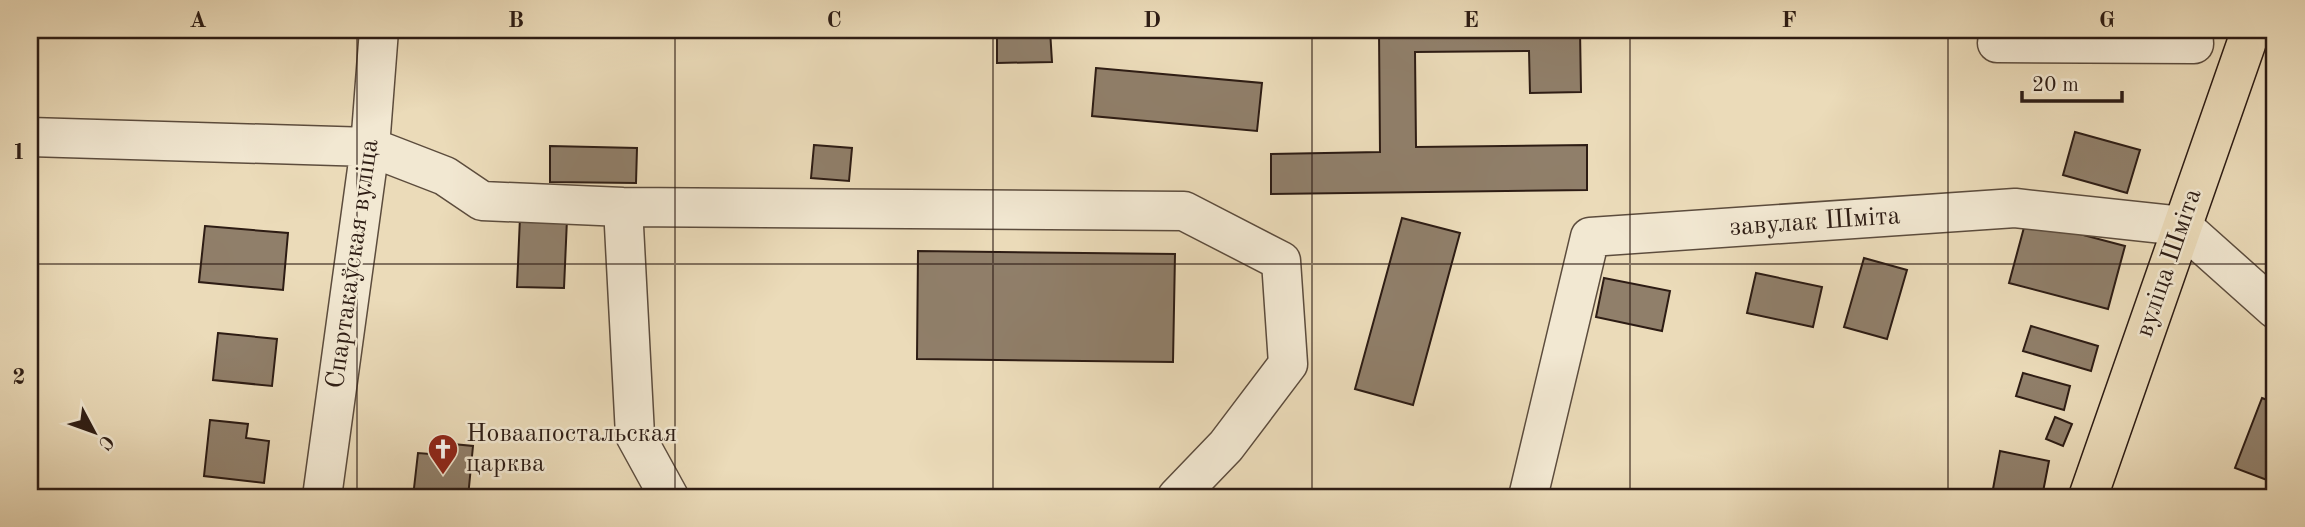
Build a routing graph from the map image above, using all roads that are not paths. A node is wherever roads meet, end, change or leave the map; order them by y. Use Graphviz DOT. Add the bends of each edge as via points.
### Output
graph roads {
  1 [pos="379,30"];
  2 [pos="2193,37"];
  3 [pos="1997,43"];
  4 [pos="2246,43"];
  5 [pos="30,137"];
  6 [pos="370,147"];
  7 [pos="622,207"];
  8 [pos="2182,226"];
  9 [pos="2275,309"];
  10 [pos="322,497"];
  11 [pos="669,497"];
  12 [pos="1177,497"];
  13 [pos="1528,497"];
  14 [pos="2088,497"];
  1 -- 6 [label="street, Спартакаўская вуліца"];
  2 -- 3 [label="street"];
  2 -- 4 [label="street"];
  4 -- 8 [label="main road, вуліца Шміта"];
  5 -- 6 [label="street"];
  6 -- 7 [label="street" via="445,176 482,201"];
  6 -- 10 [label="street, Спартакаўская вуліца"];
  7 -- 11 [label="street" via="635,435"];
  7 -- 12 [label="street" via="1184,211 1281,261 1288,364 1226,446"];
  8 -- 9 [label="street"];
  8 -- 13 [label="street, завулак Шміта" via="2015,208 1590,237"];
  8 -- 14 [label="main road, вуліца Шміта"];
}
